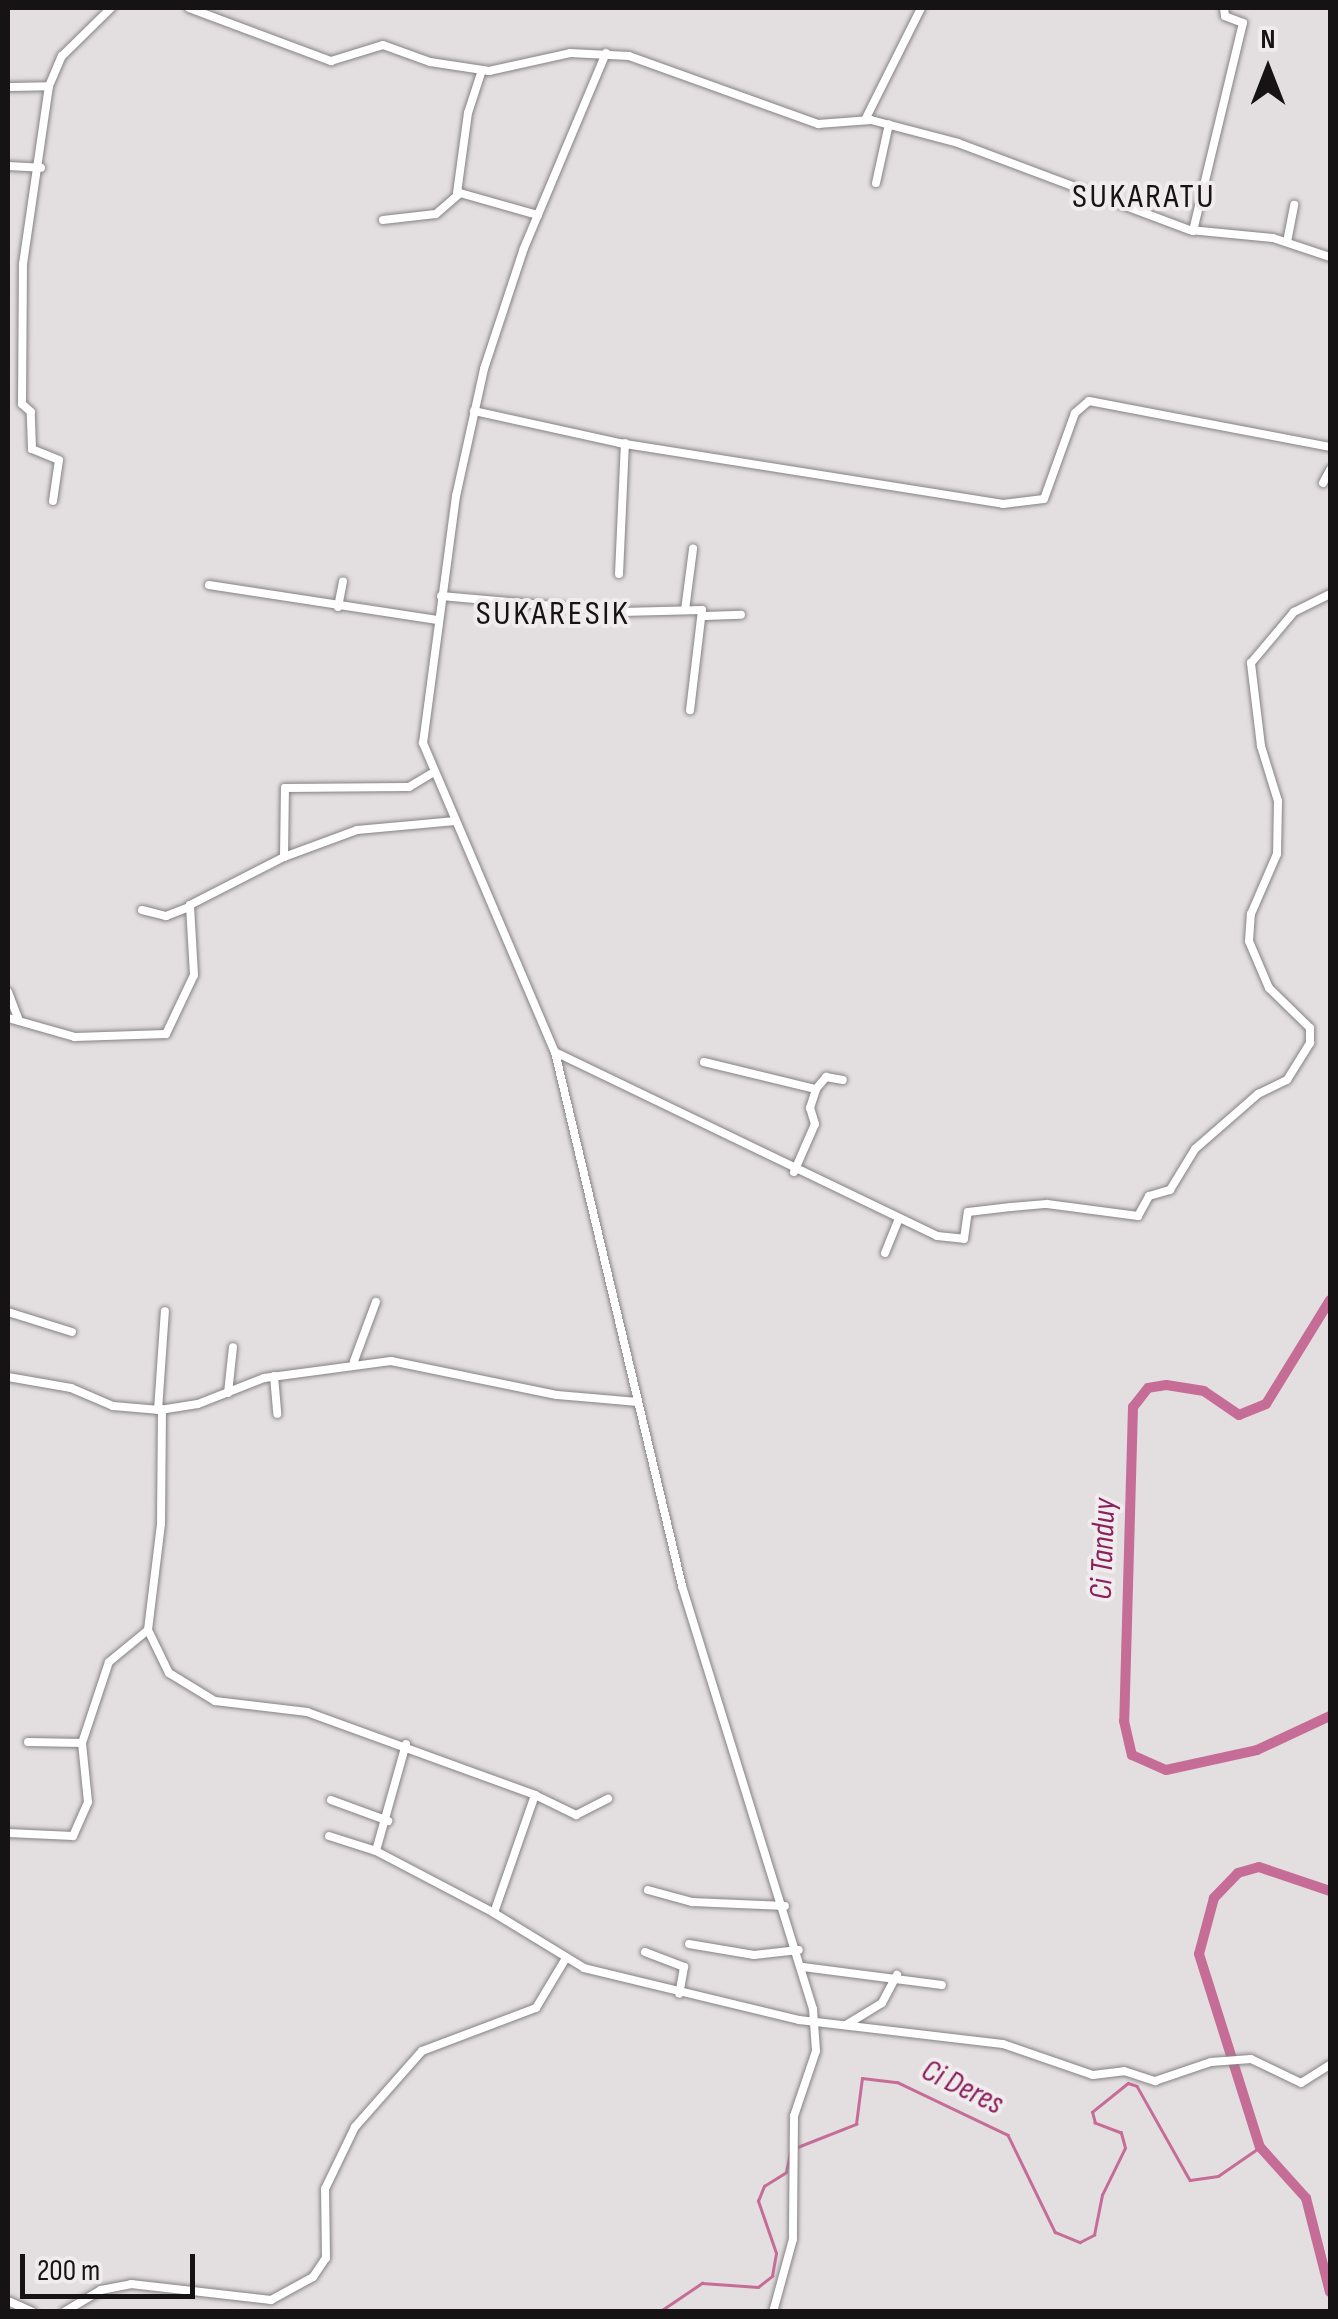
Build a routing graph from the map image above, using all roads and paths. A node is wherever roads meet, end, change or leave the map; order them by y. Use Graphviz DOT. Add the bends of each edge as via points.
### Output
graph roads {
  1 [pos="111,8"];
  2 [pos="189,8"];
  3 [pos="921,8"];
  4 [pos="1224,8"];
  5 [pos="606,54"];
  6 [pos="482,70"];
  7 [pos="49,86"];
  8 [pos="10,87"];
  9 [pos="865,120"];
  10 [pos="889,124"];
  11 [pos="8,166"];
  12 [pos="41,168"];
  13 [pos="876,183"];
  14 [pos="457,193"];
  15 [pos="1294,205"];
  16 [pos="538,215"];
  17 [pos="383,220"];
  18 [pos="1193,231"];
  19 [pos="1287,242"];
  20 [pos="1330,257"];
  21 [pos="474,411"];
  22 [pos="625,444"];
  23 [pos="1330,446"];
  24 [pos="1330,470"];
  25 [pos="1323,484"];
  26 [pos="53,501"];
  27 [pos="693,549"];
  28 [pos="619,574"];
  29 [pos="343,581"];
  30 [pos="209,586"];
  31 [pos="1330,594"];
  32 [pos="441,596"];
  33 [pos="338,607"];
  34 [pos="684,610"];
  35 [pos="741,615"];
  36 [pos="705,616"];
  37 [pos="438,620"];
  38 [pos="690,710"];
  39 [pos="432,774"];
  40 [pos="456,821"];
  41 [pos="284,857"];
  42 [pos="189,907"];
  43 [pos="142,910"];
  44 [pos="8,992"];
  45 [pos="8,1018"];
  46 [pos="19,1021"];
  47 [pos="555,1052"];
  48 [pos="704,1062"];
  49 [pos="843,1080"];
  50 [pos="816,1089"];
  51 [pos="794,1172"];
  52 [pos="898,1221"];
  53 [pos="885,1253"];
  54 [pos="376,1302"];
  55 [pos="8,1312"];
  56 [pos="165,1312"];
  57 [pos="72,1332"];
  58 [pos="233,1347"];
  59 [pos="354,1361"];
  60 [pos="274,1376"];
  61 [pos="8,1377"];
  62 [pos="228,1393"];
  63 [pos="638,1402"];
  64 [pos="160,1410"];
  65 [pos="277,1414"];
  66 [pos="148,1630"];
  67 [pos="28,1742"];
  68 [pos="82,1743"];
  69 [pos="406,1744"];
  70 [pos="535,1795"];
  71 [pos="608,1799"];
  72 [pos="330,1800"];
  73 [pos="388,1821"];
  74 [pos="8,1834"];
  75 [pos="329,1836"];
  76 [pos="376,1851"];
  77 [pos="648,1890"];
  78 [pos="785,1906"];
  79 [pos="494,1913"];
  80 [pos="690,1944"];
  81 [pos="799,1950"];
  82 [pos="645,1952"];
  83 [pos="566,1958"];
  84 [pos="803,1967"];
  85 [pos="897,1975"];
  86 [pos="942,1985"];
  87 [pos="679,1994"];
  88 [pos="815,2022"];
  89 [pos="846,2025"];
  90 [pos="1330,2065"];
  91 [pos="87,2299"];
  92 [pos="8,2301"];
  93 [pos="33,2312"];
  94 [pos="64,2312"];
  95 [pos="88,2312"];
  96 [pos="773,2312"];
  1 -- 7 [label="street" via="62,56"];
  2 -- 6 [label="street" via="324,60 390,45 430,62"];
  3 -- 9 [label="street"];
  4 -- 18 [label="street" via="1225,16 1243,24"];
  5 -- 6 [label="street" via="557,54"];
  5 -- 9 [label="street" via="814,123"];
  5 -- 16 [label="street"];
  6 -- 14 [label="street"];
  7 -- 8 [label="street"];
  7 -- 12 [label="street"];
  9 -- 10 [label="street"];
  10 -- 13 [label="street"];
  10 -- 18 [label="street" via="1030,166"];
  11 -- 12 [label="street"];
  12 -- 26 [label="street" via="22,281 22,404 31,411 32,449 59,460"];
  14 -- 16 [label="street"];
  14 -- 17 [label="street" via="436,214"];
  15 -- 19 [label="street"];
  16 -- 21 [label="street"];
  18 -- 19 [label="street"];
  19 -- 20 [label="street"];
  21 -- 22 [label="street"];
  21 -- 32 [label="street"];
  22 -- 23 [label="street" via="920,495 1018,504 1044,499 1074,413 1089,400"];
  22 -- 28 [label="street"];
  24 -- 25 [label="street"];
  27 -- 34 [label="street"];
  29 -- 33 [label="street"];
  30 -- 33 [label="street"];
  31 -- 52 [label="street" via="1294,612 1251,663 1260,746 1278,801 1277,854 1248,933 1268,988 1312,1034 1293,1072 1195,1149 1167,1194 1149,1196 1134,1218 1048,1204 969,1212 966,1237 957,1240"];
  32 -- 34 [label="street" via="621,612"];
  32 -- 37 [label="street"];
  33 -- 37 [label="street"];
  34 -- 36 [label="street"];
  35 -- 36 [label="street"];
  36 -- 38 [label="street"];
  37 -- 39 [label="street" via="423,743"];
  39 -- 40 [label="street"];
  39 -- 41 [label="street" via="409,786 286,788"];
  40 -- 41 [label="street" via="377,826"];
  40 -- 47 [label="street"];
  41 -- 42 [label="street"];
  42 -- 43 [label="street" via="166,916"];
  42 -- 46 [label="street" via="194,976 166,1034 89,1038"];
  44 -- 46 [label="street"];
  45 -- 46 [label="street"];
  47 -- 51 [label="street"];
  47 -- 63 [label="street"];
  48 -- 50 [label="street"];
  49 -- 50 [label="street" via="826,1077"];
  50 -- 51 [label="street" via="810,1108 816,1124"];
  51 -- 52 [label="street"];
  52 -- 53 [label="street"];
  54 -- 59 [label="street"];
  55 -- 57 [label="street"];
  56 -- 64 [label="street"];
  58 -- 62 [label="street"];
  59 -- 60 [label="street"];
  59 -- 63 [label="street" via="427,1364 557,1394"];
  60 -- 62 [label="street"];
  60 -- 65 [label="street"];
  61 -- 64 [label="street" via="72,1388 113,1406"];
  62 -- 64 [label="street"];
  63 -- 78 [label="street" via="693,1627"];
  64 -- 66 [label="street" via="161,1524"];
  66 -- 68 [label="street" via="109,1662"];
  66 -- 69 [label="street" via="169,1672 216,1701 306,1712"];
  67 -- 68 [label="street"];
  68 -- 74 [label="street" via="88,1799 73,1836"];
  69 -- 70 [label="street"];
  69 -- 73 [label="street"];
  70 -- 71 [label="street" via="576,1815"];
  70 -- 79 [label="street"];
  72 -- 73 [label="street"];
  73 -- 76 [label="street"];
  75 -- 76 [label="street"];
  76 -- 79 [label="street"];
  77 -- 78 [label="street" via="692,1902"];
  78 -- 81 [label="street"];
  79 -- 83 [label="street"];
  80 -- 81 [label="street" via="748,1954"];
  81 -- 84 [label="street"];
  82 -- 87 [label="street" via="684,1967"];
  83 -- 87 [label="street" via="604,1976"];
  83 -- 91 [label="street" via="536,2008 422,2051 354,2127 326,2190 326,2258 313,2278 276,2300 145,2283"];
  84 -- 85 [label="street"];
  84 -- 88 [label="street"];
  85 -- 86 [label="street"];
  85 -- 89 [label="street" via="882,2002"];
  87 -- 88 [label="street"];
  88 -- 89 [label="street"];
  88 -- 96 [label="street" via="816,2051 794,2116 792,2239"];
  89 -- 90 [label="street" via="1003,2044 1076,2072 1124,2071 1146,2080 1177,2078 1211,2062 1252,2059 1301,2083"];
  91 -- 94 [label="street"];
  91 -- 95 [label="street"];
  92 -- 93 [label="street"];
}
